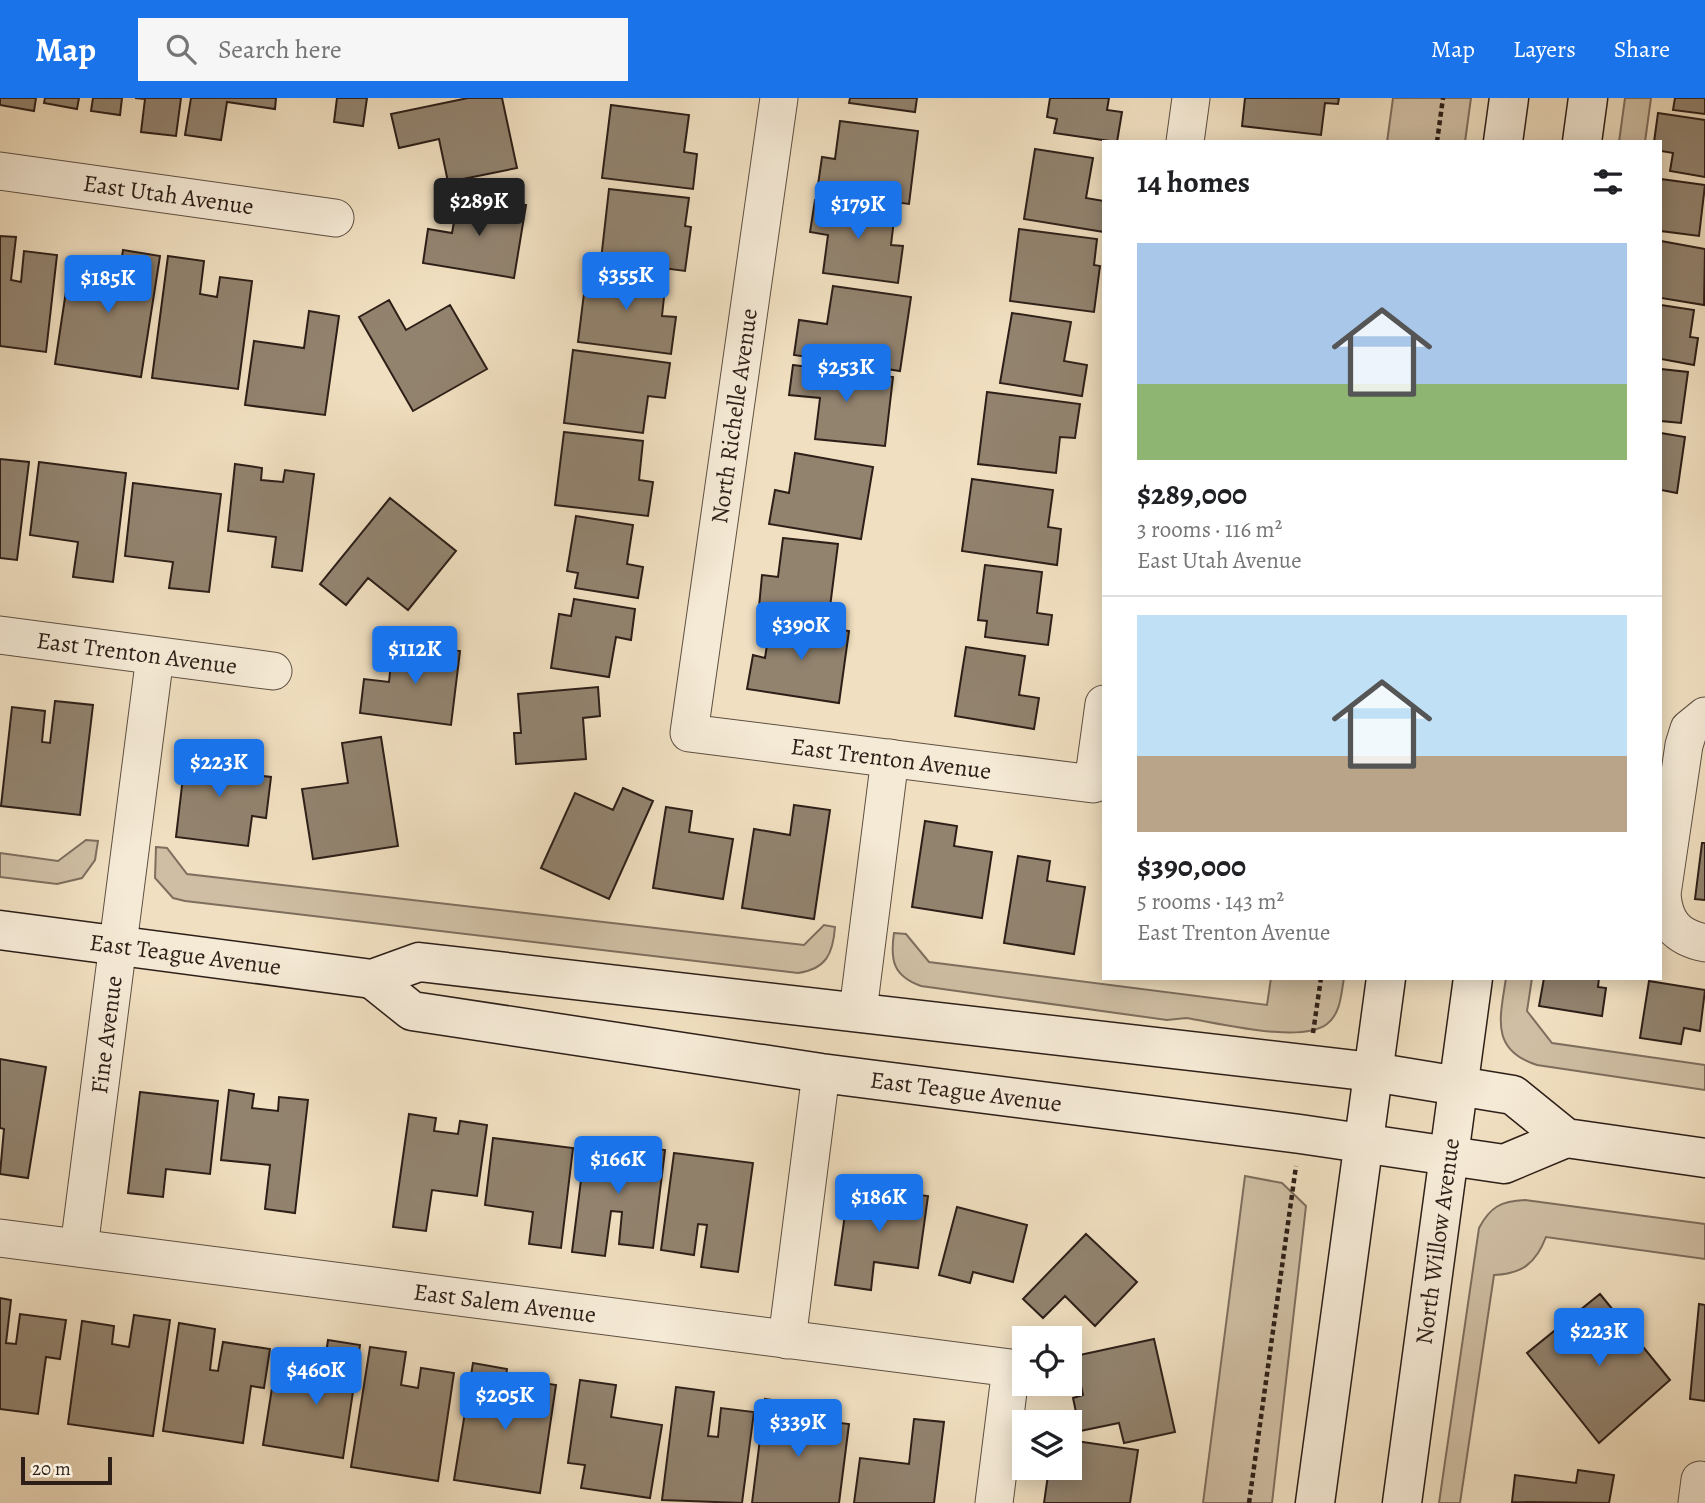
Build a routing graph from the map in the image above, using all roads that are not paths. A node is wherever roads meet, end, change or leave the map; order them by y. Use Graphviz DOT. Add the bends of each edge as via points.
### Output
graph roads {
  1 [pos="779,98"];
  2 [pos="1191,98"];
  3 [pos="1509,98"];
  4 [pos="1588,98"];
  5 [pos="1185,140"];
  6 [pos="1503,140"];
  7 [pos="1582,140"];
  8 [pos="0,172"];
  9 [pos="335,218"];
  10 [pos="0,635"];
  11 [pos="155,656"];
  12 [pos="273,671"];
  13 [pos="1702,717"];
  14 [pos="1102,719"];
  15 [pos="689,733"];
  16 [pos="890,758"];
  17 [pos="0,930"];
  18 [pos="1705,943"];
  19 [pos="116,946"];
  20 [pos="372,979"];
  21 [pos="1386,980"];
  22 [pos="1473,980"];
  23 [pos="858,1011"];
  24 [pos="1373,1072"];
  25 [pos="821,1073"];
  26 [pos="1460,1086"];
  27 [pos="1566,1138"];
  28 [pos="1364,1143"];
  29 [pos="1451,1156"];
  30 [pos="1705,1158"];
  31 [pos="0,1238"];
  32 [pos="79,1248"];
  33 [pos="787,1340"];
  34 [pos="995,1503"];
  35 [pos="1315,1503"];
  36 [pos="1402,1503"];
  1 -- 15 [label="street, North Richelle Avenue"];
  2 -- 5 [label="street"];
  3 -- 6 [label="street"];
  4 -- 7 [label="street"];
  8 -- 9 [label="street, East Utah Avenue"];
  10 -- 11 [label="street, East Trenton Avenue"];
  11 -- 12 [label="street, East Trenton Avenue"];
  11 -- 19 [label="street, Fine Avenue"];
  13 -- 18 [label="street" via="1689,729 1684,745 1662,894 1663,912 1671,928"];
  14 -- 16 [label="street, East Trenton Avenue" via="1093,784"];
  15 -- 16 [label="street, East Trenton Avenue"];
  16 -- 23 [label="street"];
  17 -- 19 [label="street, East Teague Avenue"];
  19 -- 20 [label="street, East Teague Avenue"];
  19 -- 32 [label="street, Fine Avenue"];
  20 -- 23 [label="street, East Teague Avenue" via="419,961"];
  20 -- 25 [label="street, East Teague Avenue" via="412,1011"];
  21 -- 24 [label="street"];
  22 -- 26 [label="street, North Willow Avenue"];
  23 -- 24 [label="street, East Teague Avenue"];
  24 -- 26 [label="street, East Teague Avenue"];
  24 -- 28 [label="street"];
  25 -- 28 [label="street, East Teague Avenue"];
  25 -- 33 [label="street"];
  26 -- 27 [label="street, East Teague Avenue" via="1513,1095"];
  26 -- 29 [label="street, North Willow Avenue"];
  27 -- 29 [label="street, East Teague Avenue" via="1504,1164"];
  27 -- 30 [label="street"];
  28 -- 29 [label="street, East Teague Avenue"];
  28 -- 35 [label="street"];
  29 -- 36 [label="street, North Willow Avenue"];
  31 -- 32 [label="street, East Salem Avenue"];
  32 -- 33 [label="street, East Salem Avenue"];
  33 -- 34 [label="street, East Salem Avenue" via="1011,1368"];
}
